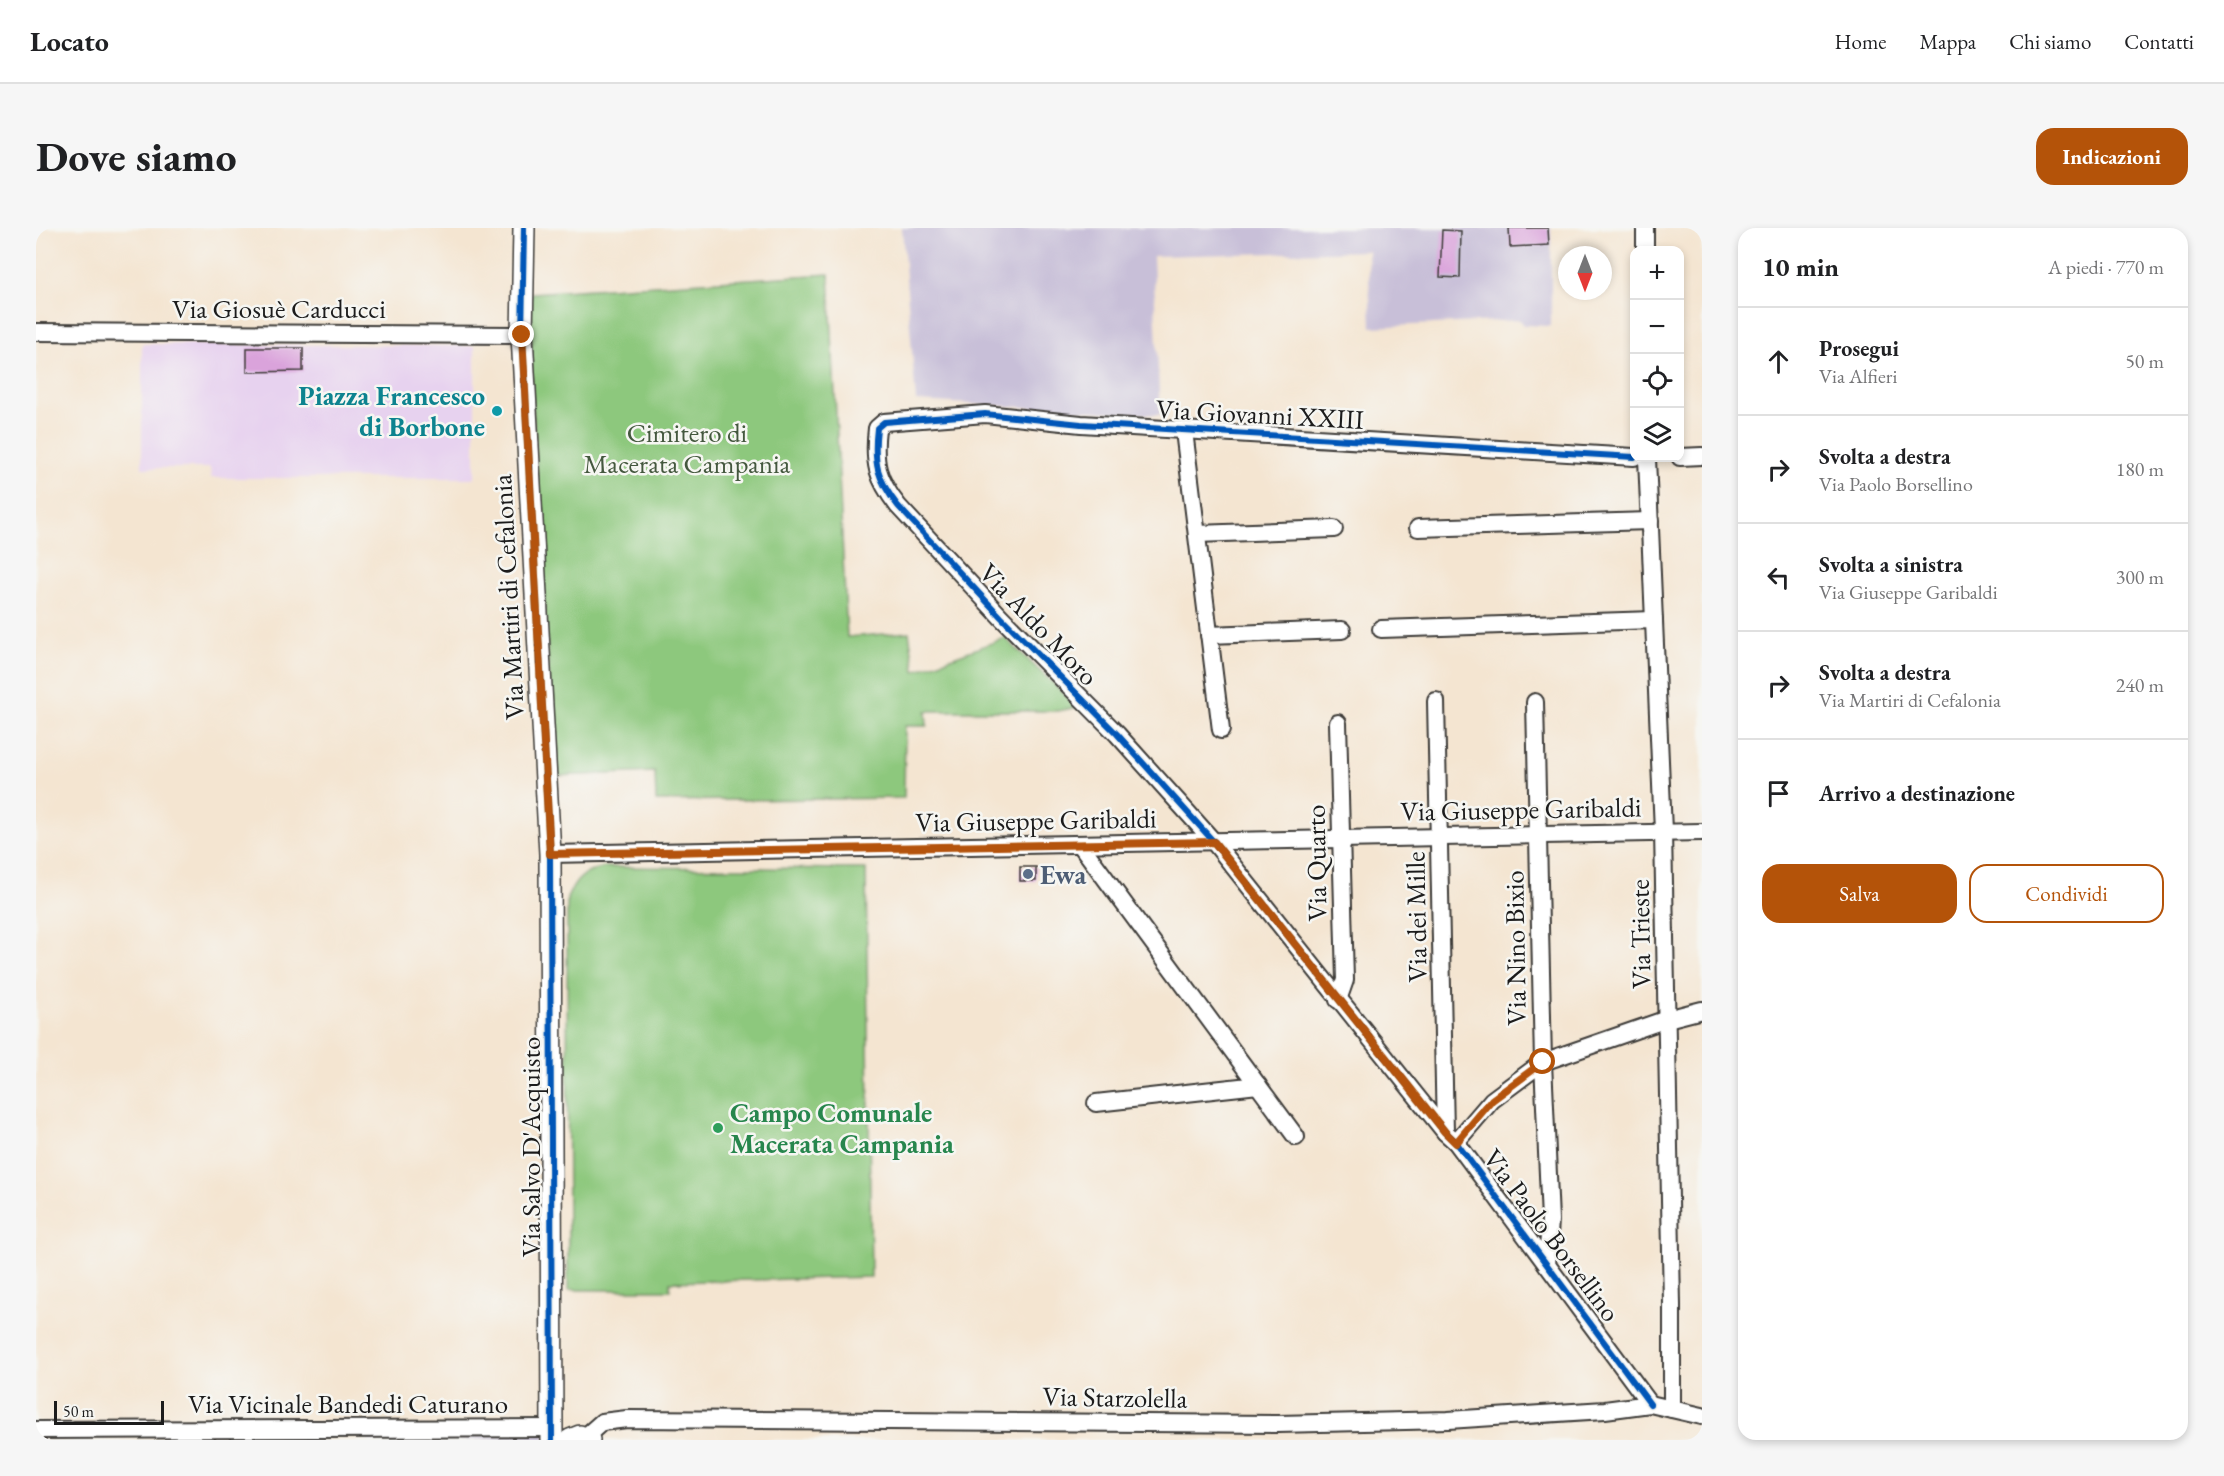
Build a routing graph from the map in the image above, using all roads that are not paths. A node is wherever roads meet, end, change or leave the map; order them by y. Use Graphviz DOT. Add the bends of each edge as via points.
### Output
graph roads {
  1 [pos="524,228"];
  2 [pos="1645,228"];
  3 [pos="1645,246"];
  4 [pos="36,332"];
  5 [pos="522,335"];
  6 [pos="884,422"];
  7 [pos="1184,430"];
  8 [pos="1702,456"];
  9 [pos="1630,457"];
  10 [pos="1684,457"];
  11 [pos="1647,462"];
  12 [pos="1650,521"];
  13 [pos="1418,528"];
  14 [pos="1334,529"];
  15 [pos="1197,534"];
  16 [pos="1654,620"];
  17 [pos="1381,629"];
  18 [pos="1342,630"];
  19 [pos="1209,635"];
  20 [pos="1436,701"];
  21 [pos="1535,702"];
  22 [pos="1338,723"];
  23 [pos="1221,730"];
  24 [pos="1663,831"];
  25 [pos="1702,832"];
  26 [pos="1538,836"];
  27 [pos="1341,838"];
  28 [pos="1440,838"];
  29 [pos="1214,842"];
  30 [pos="1080,844"];
  31 [pos="550,854"];
  32 [pos="1338,1000"];
  33 [pos="1702,1010"];
  34 [pos="1667,1019"];
  35 [pos="1543,1062"];
  36 [pos="1258,1085"];
  37 [pos="1096,1102"];
  38 [pos="1296,1137"];
  39 [pos="1450,1137"];
  40 [pos="1547,1265"];
  41 [pos="1650,1404"];
  42 [pos="1672,1409"];
  43 [pos="1702,1416"];
  44 [pos="36,1430"];
  45 [pos="569,1438"];
  1 -- 5 [label="street, Via Martiri di Cefalonia"];
  2 -- 3 [label="street"];
  4 -- 5 [label="street, Via Giosuè Carducci"];
  5 -- 31 [label="street, Via Martiri di Cefalonia"];
  6 -- 7 [label="street, Via Giovanni XXIII" via="985,414"];
  6 -- 29 [label="street, Via Aldo Moro" via="877,428 874,447 878,474 886,491"];
  7 -- 9 [label="street, Via Giovanni XXIII"];
  7 -- 15 [label="street"];
  8 -- 10 [label="street"];
  11 -- 12 [label="street, Via Trieste"];
  12 -- 13 [label="street"];
  12 -- 16 [label="street, Via Trieste"];
  14 -- 15 [label="street"];
  15 -- 19 [label="street"];
  16 -- 17 [label="street"];
  16 -- 24 [label="street, Via Trieste"];
  18 -- 19 [label="street"];
  19 -- 23 [label="street"];
  20 -- 28 [label="street, Via dei Mille"];
  21 -- 26 [label="street, Via Nino Bixio"];
  22 -- 27 [label="street, Via Quarto"];
  24 -- 25 [label="street, Via Giuseppe Garibaldi"];
  24 -- 26 [label="street, Via Giuseppe Garibaldi"];
  24 -- 34 [label="street, Via Trieste"];
  26 -- 28 [label="street, Via Giuseppe Garibaldi"];
  26 -- 35 [label="street, Via Nino Bixio"];
  27 -- 28 [label="street, Via Giuseppe Garibaldi"];
  27 -- 29 [label="street, Via Giuseppe Garibaldi"];
  27 -- 32 [label="street, Via Quarto" via="1344,980"];
  28 -- 39 [label="street, Via dei Mille"];
  29 -- 30 [label="street, Via Giuseppe Garibaldi"];
  29 -- 32 [label="street, Via Paolo Borsellino"];
  30 -- 31 [label="street, Via Giuseppe Garibaldi"];
  30 -- 36 [label="street"];
  31 -- 45 [label="street, Via Salvo D'Acquisto"];
  32 -- 39 [label="street, Via Paolo Borsellino"];
  33 -- 34 [label="street"];
  34 -- 35 [label="street"];
  34 -- 42 [label="street, Via Trieste"];
  35 -- 39 [label="street"];
  35 -- 40 [label="street, Via Nino Bixio" via="1550,1220"];
  36 -- 37 [label="street"];
  36 -- 38 [label="street"];
  39 -- 40 [label="street, Via Paolo Borsellino"];
  40 -- 41 [label="street, Via Paolo Borsellino"];
  41 -- 42 [label="street"];
  41 -- 45 [label="street, Via Starzolella" via="1448,1420 1289,1424 627,1419 602,1422"];
  42 -- 43 [label="street"];
  44 -- 45 [label="street, Via Vicinale Bandedi Caturano"];
}
